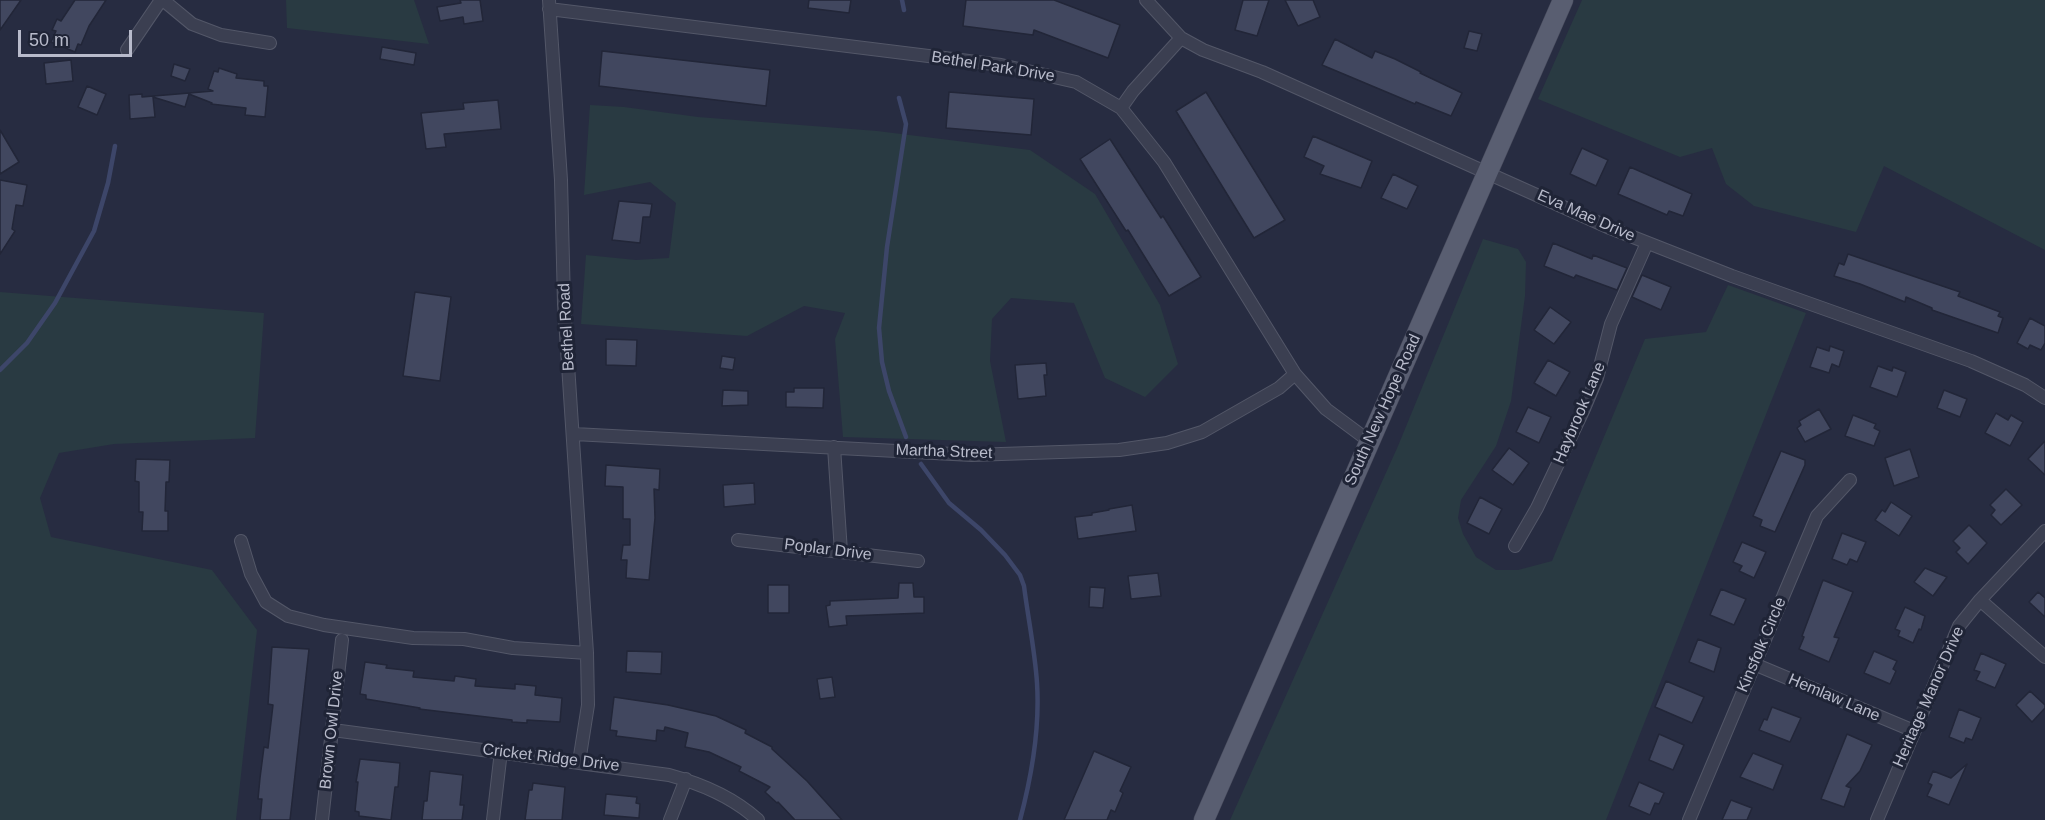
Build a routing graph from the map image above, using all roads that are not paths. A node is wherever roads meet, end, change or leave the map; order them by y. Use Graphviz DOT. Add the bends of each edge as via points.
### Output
graph roads {
  1 [pos="162,0"];
  2 [pos="1146,0"];
  3 [pos="1563,0"];
  4 [pos="549,5"];
  5 [pos="1182,38"];
  6 [pos="270,43"];
  7 [pos="127,50"];
  8 [pos="1121,108"];
  9 [pos="1487,172"];
  10 [pos="1647,243"];
  11 [pos="1295,374"];
  12 [pos="2045,398"];
  13 [pos="574,434"];
  14 [pos="1369,441"];
  15 [pos="834,447"];
  16 [pos="1850,480"];
  17 [pos="2045,531"];
  18 [pos="738,540"];
  19 [pos="240,541"];
  20 [pos="1515,546"];
  21 [pos="841,552"];
  22 [pos="918,561"];
  23 [pos="1980,600"];
  24 [pos="342,640"];
  25 [pos="587,653"];
  26 [pos="2045,657"];
  27 [pos="1754,664"];
  28 [pos="333,730"];
  29 [pos="1914,731"];
  30 [pos="501,751"];
  31 [pos="579,762"];
  32 [pos="686,779"];
  33 [pos="322,820"];
  34 [pos="493,820"];
  35 [pos="670,820"];
  36 [pos="758,820"];
  37 [pos="1204,820"];
  38 [pos="1689,820"];
  39 [pos="1877,820"];
  1 -- 6 [label="street" via="192,24 221,35"];
  1 -- 7 [label="street"];
  2 -- 5 [label="street, Eva Mae Drive"];
  3 -- 9 [label="main road, South New Hope Road"];
  4 -- 8 [label="street, Bethel Park Drive" via="1001,65 1077,82"];
  4 -- 13 [label="street, Bethel Road"];
  5 -- 8 [label="street"];
  5 -- 9 [label="street, Eva Mae Drive"];
  8 -- 11 [label="street, Bethel Park Drive" via="1164,162"];
  9 -- 10 [label="street, Eva Mae Drive"];
  9 -- 14 [label="main road, South New Hope Road"];
  10 -- 12 [label="street, Eva Mae Drive" via="1971,361"];
  10 -- 20 [label="street, Haybrook Lane" via="1611,324 1597,378 1583,411"];
  11 -- 14 [label="street, Bethel Park Drive" via="1326,409"];
  11 -- 15 [label="street, Martha Street" via="1222,422 1167,443 1119,450 972,455"];
  13 -- 15 [label="street, Martha Street"];
  13 -- 25 [label="street, Bethel Road"];
  14 -- 37 [label="main road, South New Hope Road"];
  15 -- 21 [label="street"];
  16 -- 27 [label="street, Kinsfolk Circle" via="1816,516"];
  17 -- 23 [label="street, Heritage Manor Drive"];
  18 -- 21 [label="street, Poplar Drive"];
  19 -- 25 [label="street" via="266,602 288,616 324,626 413,638 464,639 513,648"];
  21 -- 22 [label="street, Poplar Drive"];
  23 -- 26 [label="street"];
  23 -- 29 [label="street, Heritage Manor Drive" via="1959,626"];
  24 -- 28 [label="street, Brown Owl Drive"];
  25 -- 31 [label="street, Bethel Road" via="588,705"];
  27 -- 29 [label="street, Hemlaw Lane"];
  27 -- 38 [label="street, Kinsfolk Circle"];
  28 -- 30 [label="street, Cricket Ridge Drive"];
  28 -- 33 [label="street, Brown Owl Drive"];
  29 -- 39 [label="street, Heritage Manor Drive"];
  30 -- 31 [label="street, Cricket Ridge Drive"];
  30 -- 34 [label="street"];
  31 -- 32 [label="street, Cricket Ridge Drive"];
  32 -- 35 [label="street"];
  32 -- 36 [label="street, Cricket Ridge Drive" via="735,801"];
}
